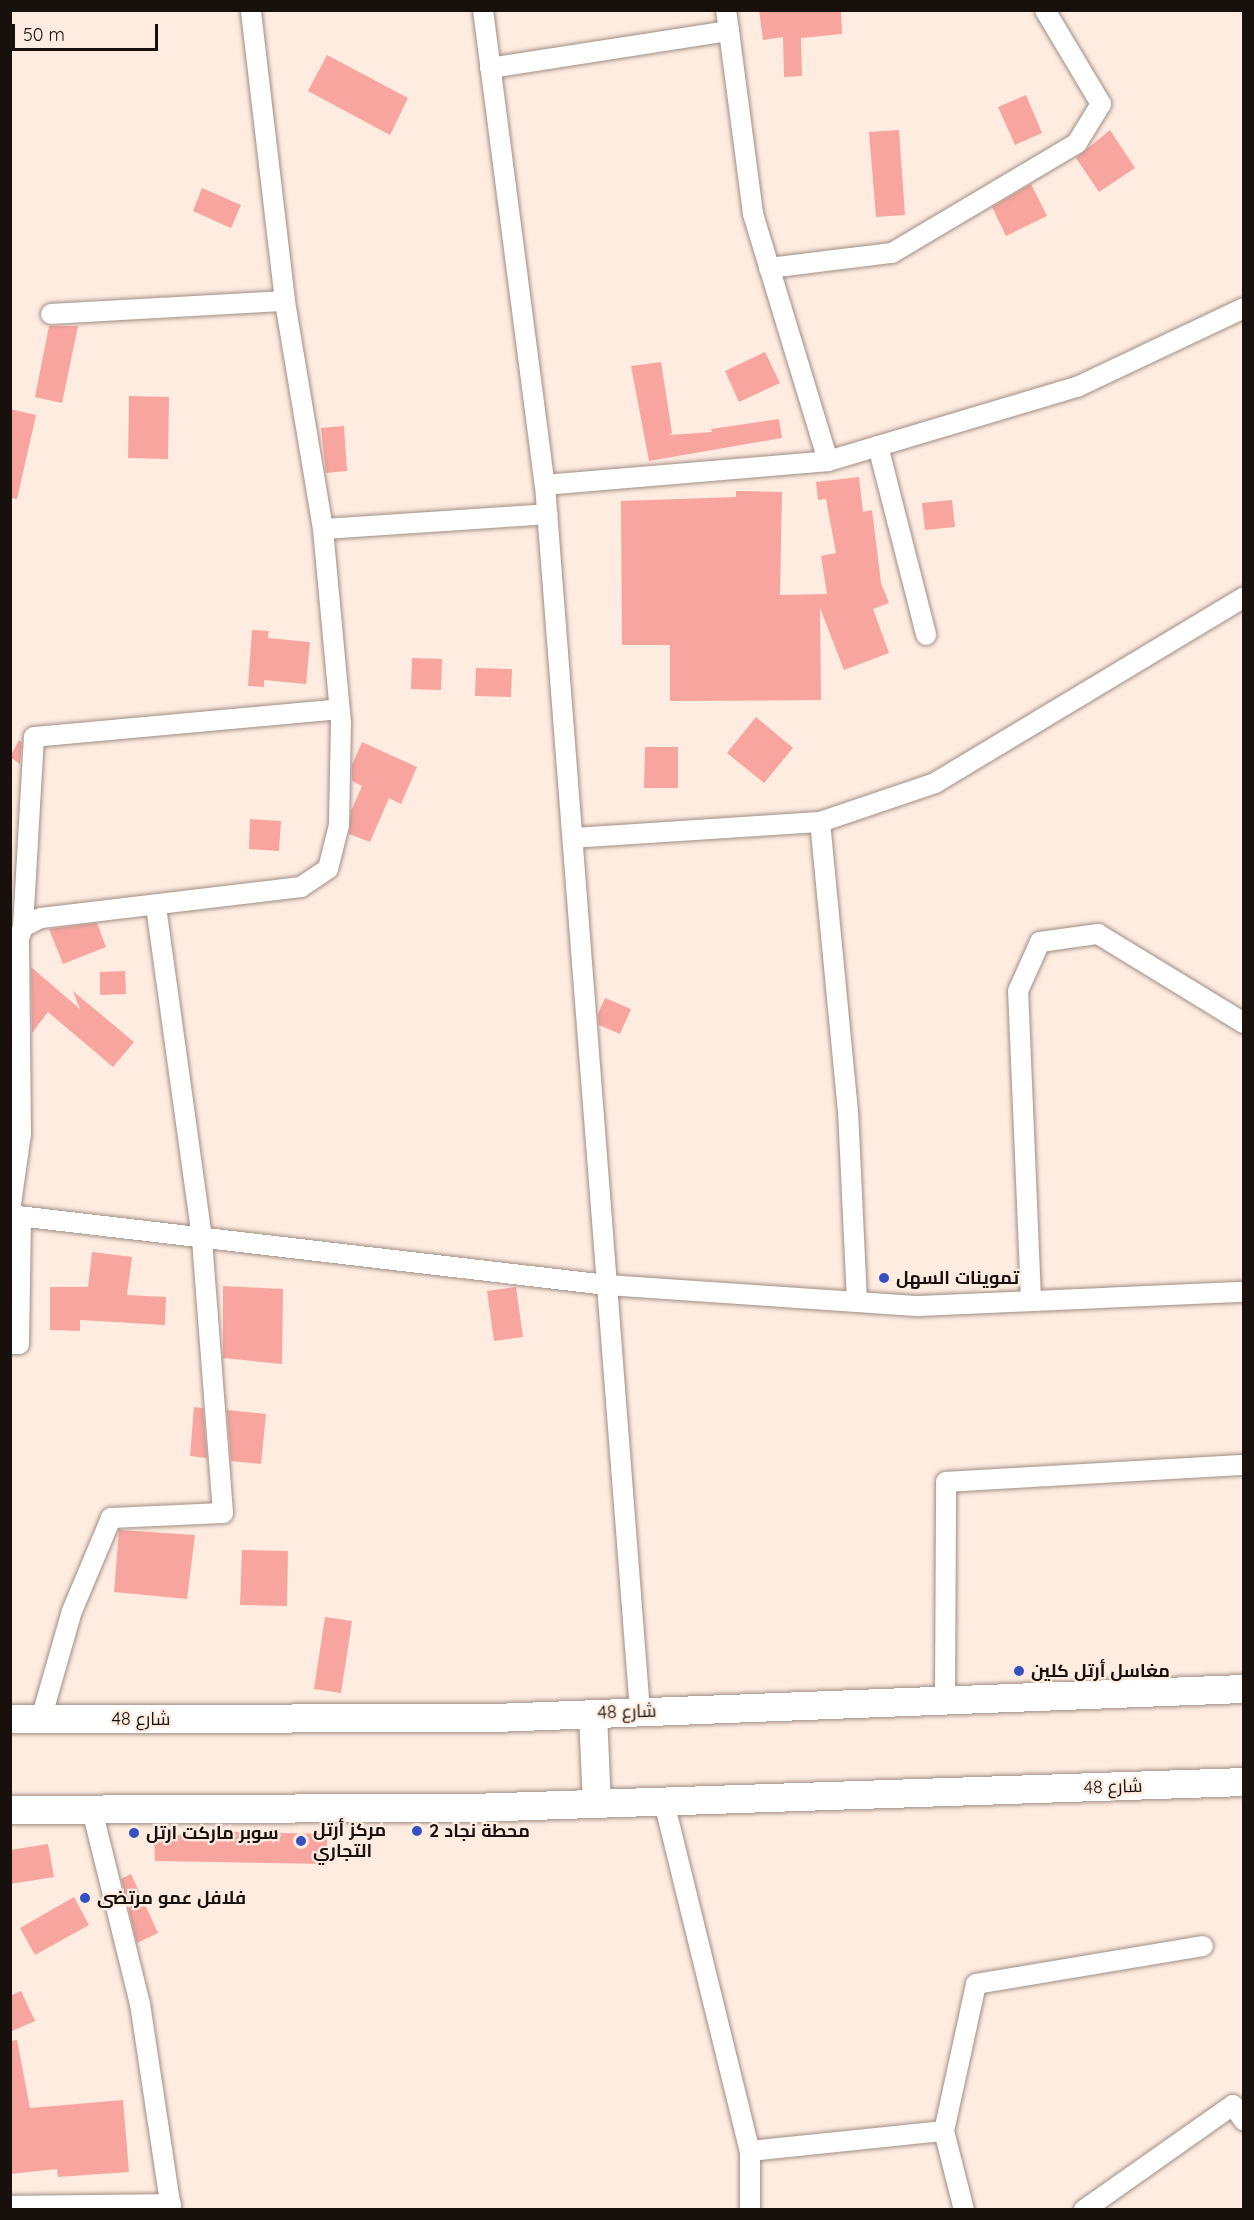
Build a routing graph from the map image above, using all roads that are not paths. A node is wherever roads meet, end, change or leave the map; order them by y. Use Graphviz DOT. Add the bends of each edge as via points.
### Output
graph roads {
  1 [pos="251,10"];
  2 [pos="483,10"];
  3 [pos="726,10"];
  4 [pos="1045,10"];
  5 [pos="729,32"];
  6 [pos="490,68"];
  7 [pos="769,268"];
  8 [pos="285,301"];
  9 [pos="1244,308"];
  10 [pos="51,314"];
  11 [pos="878,446"];
  12 [pos="828,460"];
  13 [pos="545,485"];
  14 [pos="547,514"];
  15 [pos="323,529"];
  16 [pos="1244,597"];
  17 [pos="926,635"];
  18 [pos="339,709"];
  19 [pos="820,822"];
  20 [pos="573,838"];
  21 [pos="156,905"];
  22 [pos="23,927"];
  23 [pos="1244,1023"];
  24 [pos="14,1214"];
  25 [pos="202,1238"];
  26 [pos="607,1285"];
  27 [pos="1244,1292"];
  28 [pos="1031,1299"];
  29 [pos="857,1301"];
  30 [pos="10,1344"];
  31 [pos="1244,1465"];
  32 [pos="1244,1689"];
  33 [pos="945,1699"];
  34 [pos="640,1712"];
  35 [pos="593,1714"];
  36 [pos="10,1719"];
  37 [pos="41,1719"];
  38 [pos="1244,1782"];
  39 [pos="664,1802"];
  40 [pos="597,1804"];
  41 [pos="10,1810"];
  42 [pos="92,1810"];
  43 [pos="1203,1946"];
  44 [pos="1244,2121"];
  45 [pos="944,2131"];
  46 [pos="750,2151"];
  47 [pos="10,2206"];
  48 [pos="171,2207"];
  49 [pos="750,2210"];
  50 [pos="963,2210"];
  51 [pos="1084,2210"];
  1 -- 8 [label="street"];
  2 -- 6 [label="street"];
  3 -- 5 [label="street"];
  4 -- 7 [label="street" via="1101,104 1077,143 892,253"];
  5 -- 6 [label="street"];
  5 -- 7 [label="street" via="753,214"];
  6 -- 13 [label="street"];
  7 -- 12 [label="street"];
  8 -- 10 [label="street"];
  8 -- 15 [label="street"];
  9 -- 11 [label="street" via="1077,387"];
  11 -- 12 [label="street"];
  11 -- 17 [label="street"];
  12 -- 13 [label="street"];
  13 -- 14 [label="street"];
  14 -- 15 [label="street"];
  14 -- 20 [label="street"];
  15 -- 18 [label="street"];
  16 -- 19 [label="street" via="935,783"];
  18 -- 21 [label="street" via="339,825 328,869 301,887"];
  18 -- 22 [label="street" via="34,737"];
  19 -- 20 [label="street"];
  19 -- 29 [label="street" via="848,1112"];
  20 -- 26 [label="street"];
  21 -- 22 [label="street" via="41,918"];
  21 -- 25 [label="street"];
  22 -- 24 [label="street" via="19,938 21,1134"];
  23 -- 28 [label="street" via="1098,934 1040,942 1018,991"];
  24 -- 25 [label="street"];
  24 -- 30 [label="street" via="19,1344"];
  25 -- 26 [label="street"];
  25 -- 37 [label="street" via="223,1513 111,1518 72,1611"];
  26 -- 29 [label="street"];
  26 -- 34 [label="street"];
  27 -- 28 [label="street"];
  28 -- 29 [label="street" via="920,1306"];
  31 -- 33 [label="street" via="946,1482"];
  32 -- 33 [label="main road, شارع 48"];
  33 -- 34 [label="main road, شارع 48"];
  34 -- 35 [label="main road, شارع 48"];
  35 -- 37 [label="main road, شارع 48" via="495,1718"];
  35 -- 40 [label="main road"];
  36 -- 37 [label="main road, شارع 48"];
  38 -- 39 [label="main road, شارع 48"];
  39 -- 40 [label="main road, شارع 48"];
  39 -- 46 [label="street"];
  40 -- 42 [label="main road, شارع 48"];
  41 -- 42 [label="main road, شارع 48"];
  42 -- 48 [label="street" via="140,2004"];
  43 -- 45 [label="street" via="976,1984"];
  44 -- 51 [label="street" via="1233,2105"];
  45 -- 46 [label="street"];
  45 -- 50 [label="street"];
  46 -- 49 [label="street"];
  47 -- 48 [label="street"];
}
